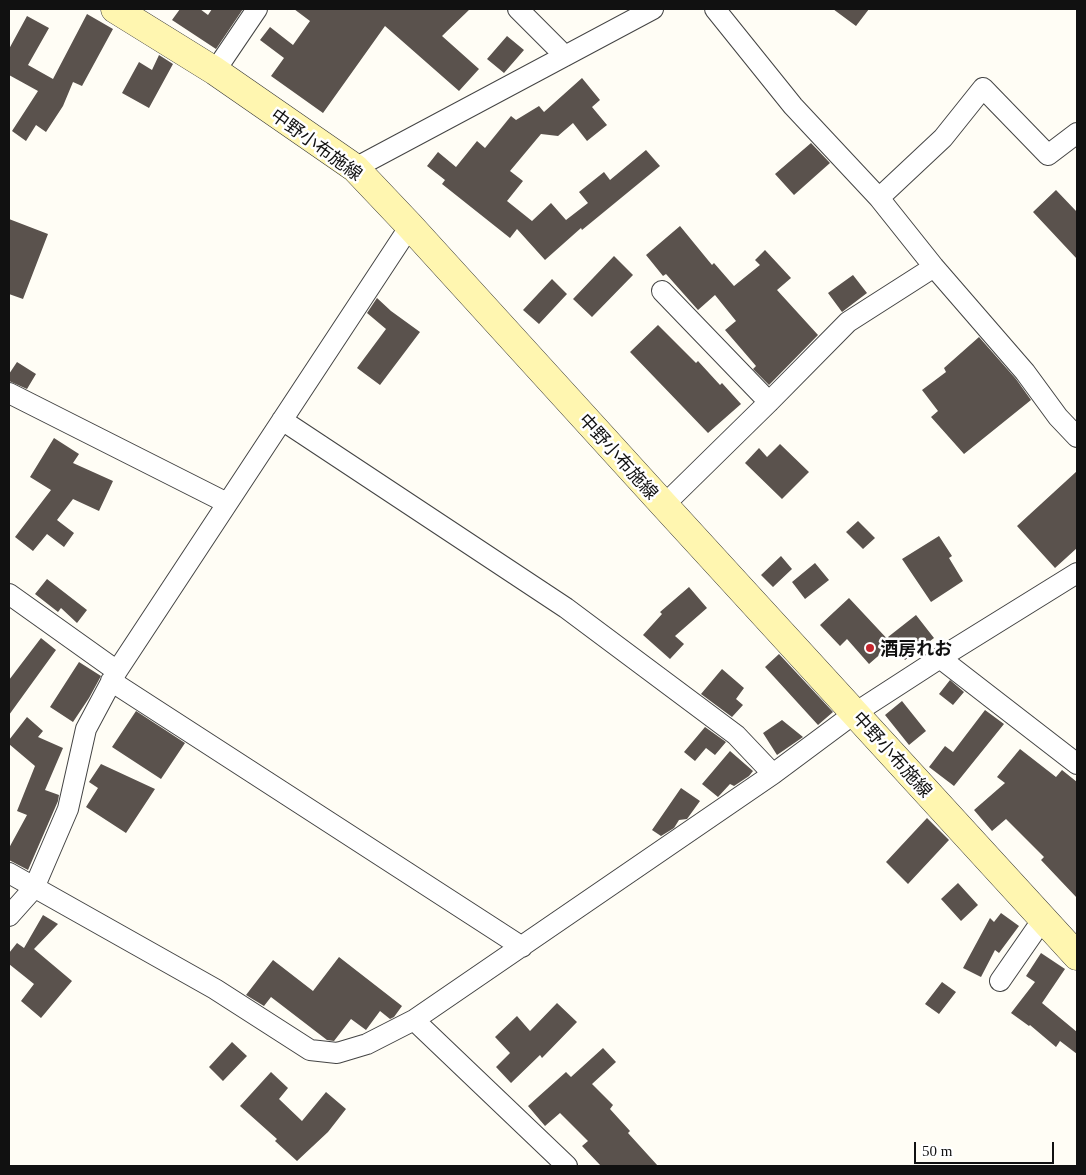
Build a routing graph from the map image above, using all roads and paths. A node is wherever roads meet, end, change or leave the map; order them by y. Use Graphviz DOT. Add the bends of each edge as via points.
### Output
graph roads {
  1 [pos="115,9"];
  2 [pos="257,9"];
  3 [pos="518,9"];
  4 [pos="654,9"];
  5 [pos="715,9"];
  6 [pos="565,56"];
  7 [pos="215,71"];
  8 [pos="1077,133"];
  9 [pos="355,168"];
  10 [pos="879,198"];
  11 [pos="410,226"];
  12 [pos="934,267"];
  13 [pos="662,291"];
  14 [pos="9,393"];
  15 [pos="769,402"];
  16 [pos="282,420"];
  17 [pos="1077,436"];
  18 [pos="227,503"];
  19 [pos="664,505"];
  20 [pos="1077,573"];
  21 [pos="9,594"];
  22 [pos="940,658"];
  23 [pos="114,676"];
  24 [pos="856,713"];
  25 [pos="1077,764"];
  26 [pos="773,774"];
  27 [pos="9,873"];
  28 [pos="34,888"];
  29 [pos="9,916"];
  30 [pos="1043,919"];
  31 [pos="522,947"];
  32 [pos="1077,956"];
  33 [pos="1000,981"];
  34 [pos="414,1020"];
  35 [pos="567,1166"];
  1 -- 7 [label="main road, 中野小布施線"];
  2 -- 7 [label="street"];
  3 -- 6 [label="street"];
  4 -- 6 [label="street"];
  5 -- 10 [label="street" via="793,106"];
  6 -- 9 [label="street"];
  7 -- 9 [label="main road, 中野小布施線"];
  8 -- 10 [label="street" via="1048,155 983,88 943,138"];
  9 -- 11 [label="main road, 中野小布施線"];
  10 -- 12 [label="street"];
  11 -- 16 [label="street"];
  11 -- 19 [label="main road, 中野小布施線"];
  12 -- 15 [label="street" via="848,322"];
  12 -- 17 [label="street"];
  13 -- 15 [label="street"];
  14 -- 18 [label="street"];
  15 -- 19 [label="street"];
  16 -- 18 [label="street"];
  16 -- 26 [label="street" via="566,608 736,735"];
  18 -- 23 [label="street"];
  19 -- 24 [label="main road, 中野小布施線"];
  20 -- 22 [label="street"];
  21 -- 23 [label="street"];
  22 -- 24 [label="street"];
  22 -- 25 [label="street"];
  23 -- 28 [label="street" via="86,729 68,809"];
  23 -- 31 [label="street"];
  24 -- 26 [label="street"];
  24 -- 30 [label="main road, 中野小布施線"];
  26 -- 31 [label="street"];
  27 -- 28 [label="street"];
  28 -- 29 [label="street"];
  28 -- 34 [label="street" via="215,989 310,1050 337,1053 367,1044"];
  30 -- 32 [label="main road, 中野小布施線"];
  30 -- 33 [label="street"];
  31 -- 34 [label="street"];
  34 -- 35 [label="street"];
}
